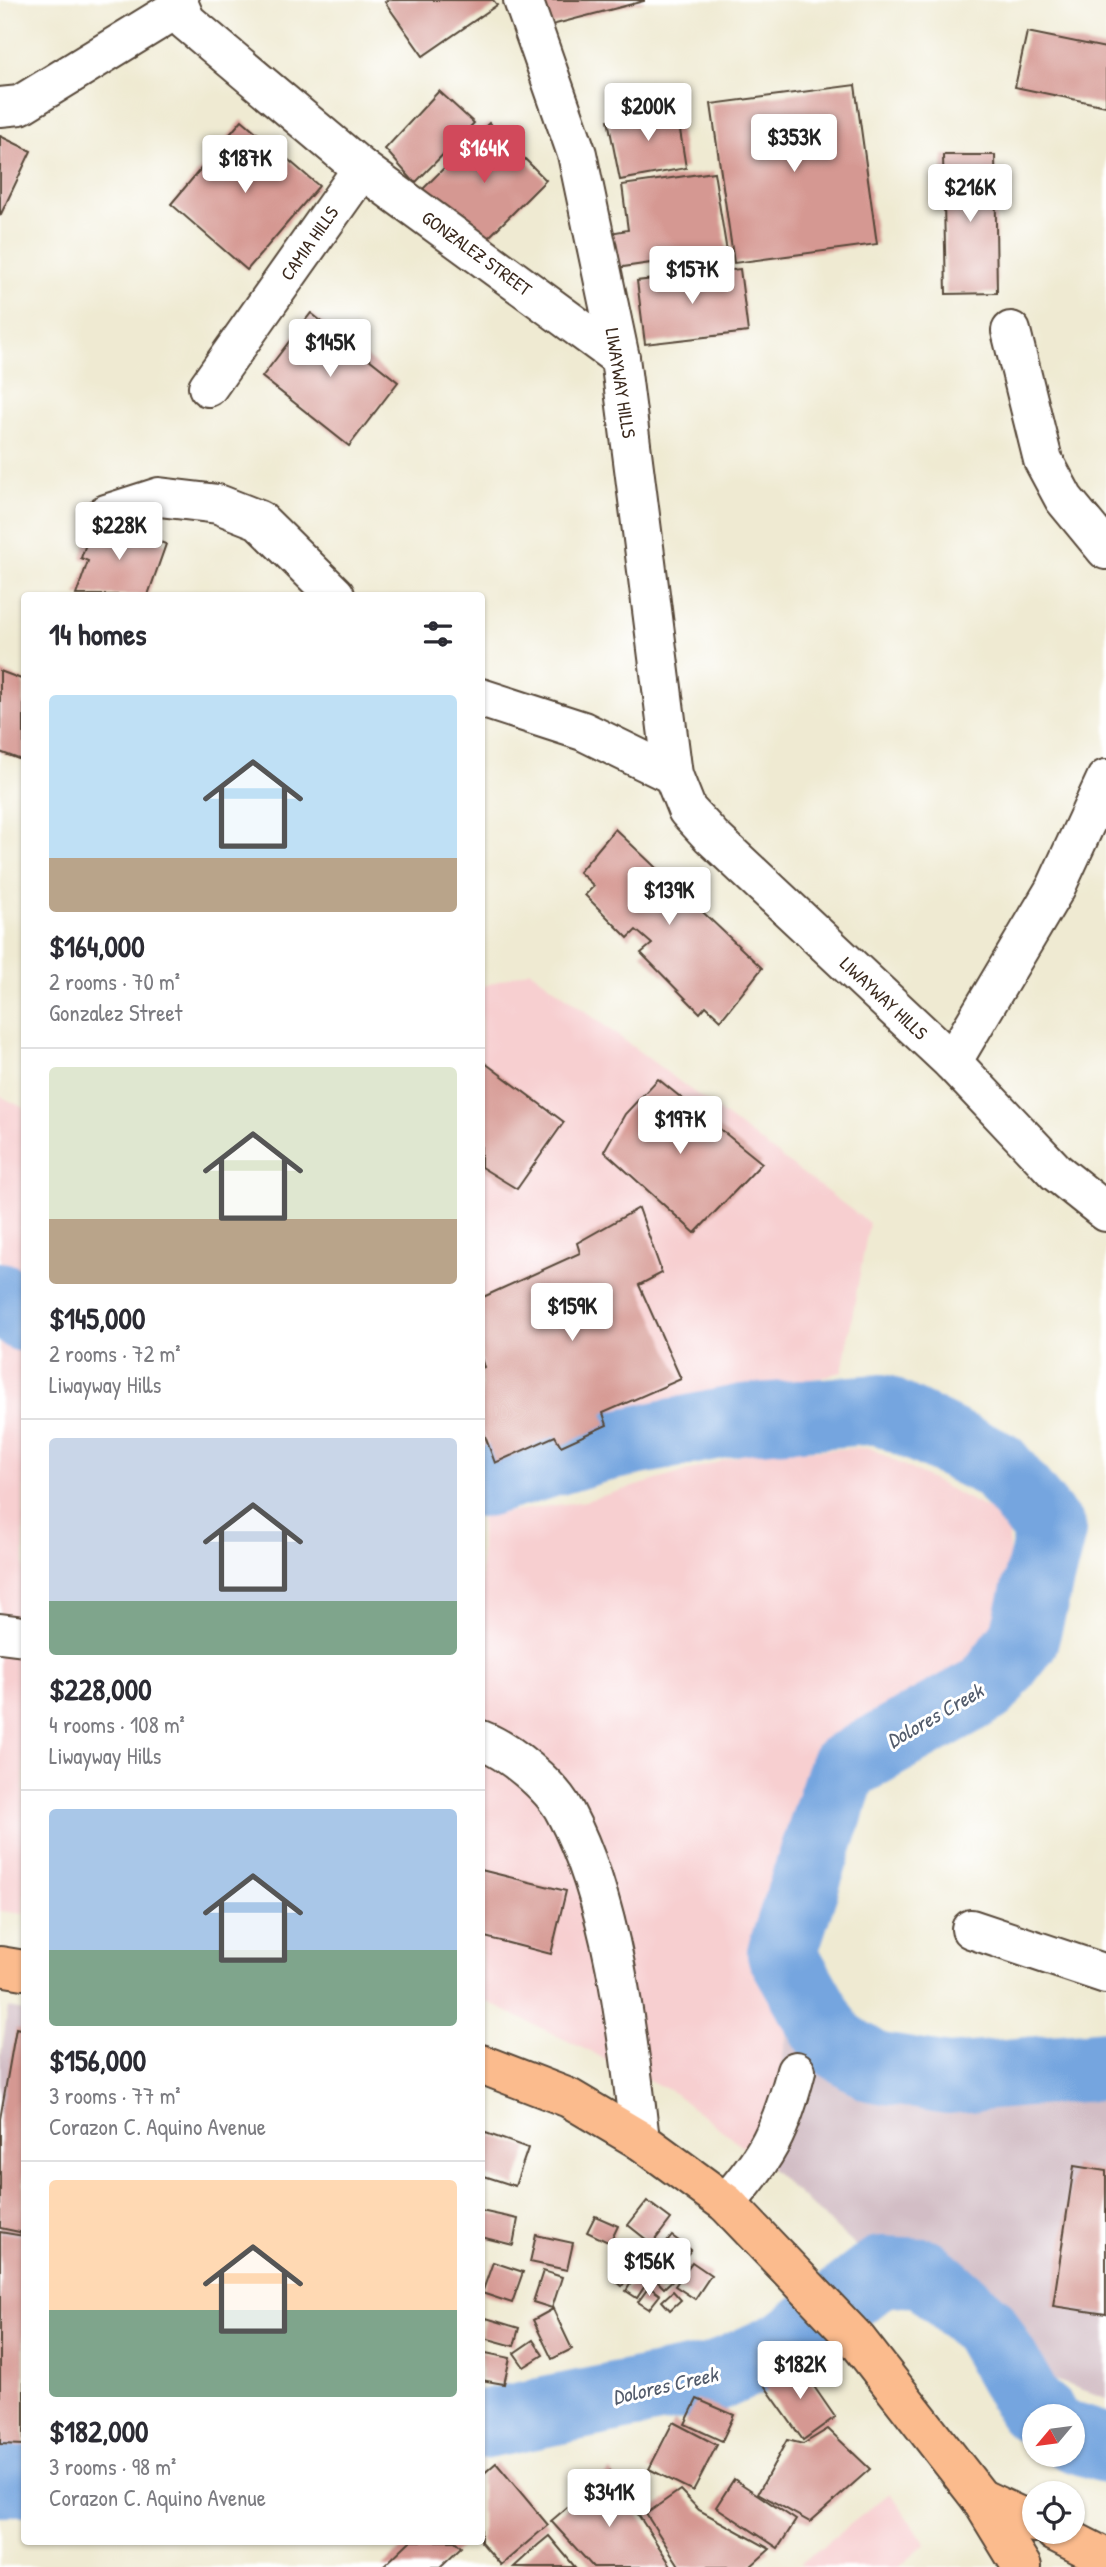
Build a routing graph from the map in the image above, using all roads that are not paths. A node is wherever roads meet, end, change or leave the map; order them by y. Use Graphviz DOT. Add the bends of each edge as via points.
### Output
graph roads {
  1 [pos="523,0"];
  2 [pos="178,4"];
  3 [pos="0,107"];
  4 [pos="362,169"];
  5 [pos="1011,331"];
  6 [pos="620,358"];
  7 [pos="208,387"];
  8 [pos="106,514"];
  9 [pos="1106,550"];
  10 [pos="332,592"];
  11 [pos="485,699"];
  12 [pos="673,775"];
  13 [pos="1106,779"];
  14 [pos="952,1062"];
  15 [pos="1106,1212"];
  16 [pos="0,1633"];
  17 [pos="21,1636"];
  18 [pos="485,1742"];
  19 [pos="971,1929"];
  20 [pos="0,1966"];
  21 [pos="21,1970"];
  22 [pos="1106,1974"];
  23 [pos="485,2066"];
  24 [pos="796,2071"];
  25 [pos="640,2140"];
  26 [pos="726,2203"];
  27 [pos="980,2498"];
  28 [pos="1022,2517"];
  29 [pos="1078,2544"];
  30 [pos="1106,2559"];
  31 [pos="1022,2567"];
  32 [pos="1089,2567"];
  1 -- 6 [label="street, LIWAYWAY HILLS" via="577,154"];
  2 -- 3 [label="street" via="20,105"];
  2 -- 4 [label="street, GONZALEZ STREET" via="186,21"];
  4 -- 6 [label="street, GONZALEZ STREET"];
  4 -- 7 [label="street, CAMIA HILLS"];
  5 -- 9 [label="street" via="1043,460 1064,499"];
  6 -- 12 [label="street, LIWAYWAY HILLS"];
  8 -- 10 [label="street" via="159,497 218,504 259,520"];
  11 -- 12 [label="street" via="583,731"];
  12 -- 14 [label="street, LIWAYWAY HILLS" via="687,810 711,836"];
  13 -- 14 [label="street" via="1056,887"];
  14 -- 15 [label="street, LIWAYWAY HILLS" via="1056,1172"];
  16 -- 17 [label="street"];
  18 -- 25 [label="street" via="524,1766 564,1810 596,1882 628,2040"];
  19 -- 22 [label="street"];
  20 -- 21 [label="main road"];
  23 -- 25 [label="main road" via="569,2098"];
  24 -- 26 [label="street" via="776,2136 755,2170"];
  25 -- 26 [label="main road"];
  26 -- 27 [label="main road" via="857,2340"];
  27 -- 28 [label="main road"];
  27 -- 31 [label="main road"];
  29 -- 30 [label="main road"];
  30 -- 32 [label="main road"];
}
